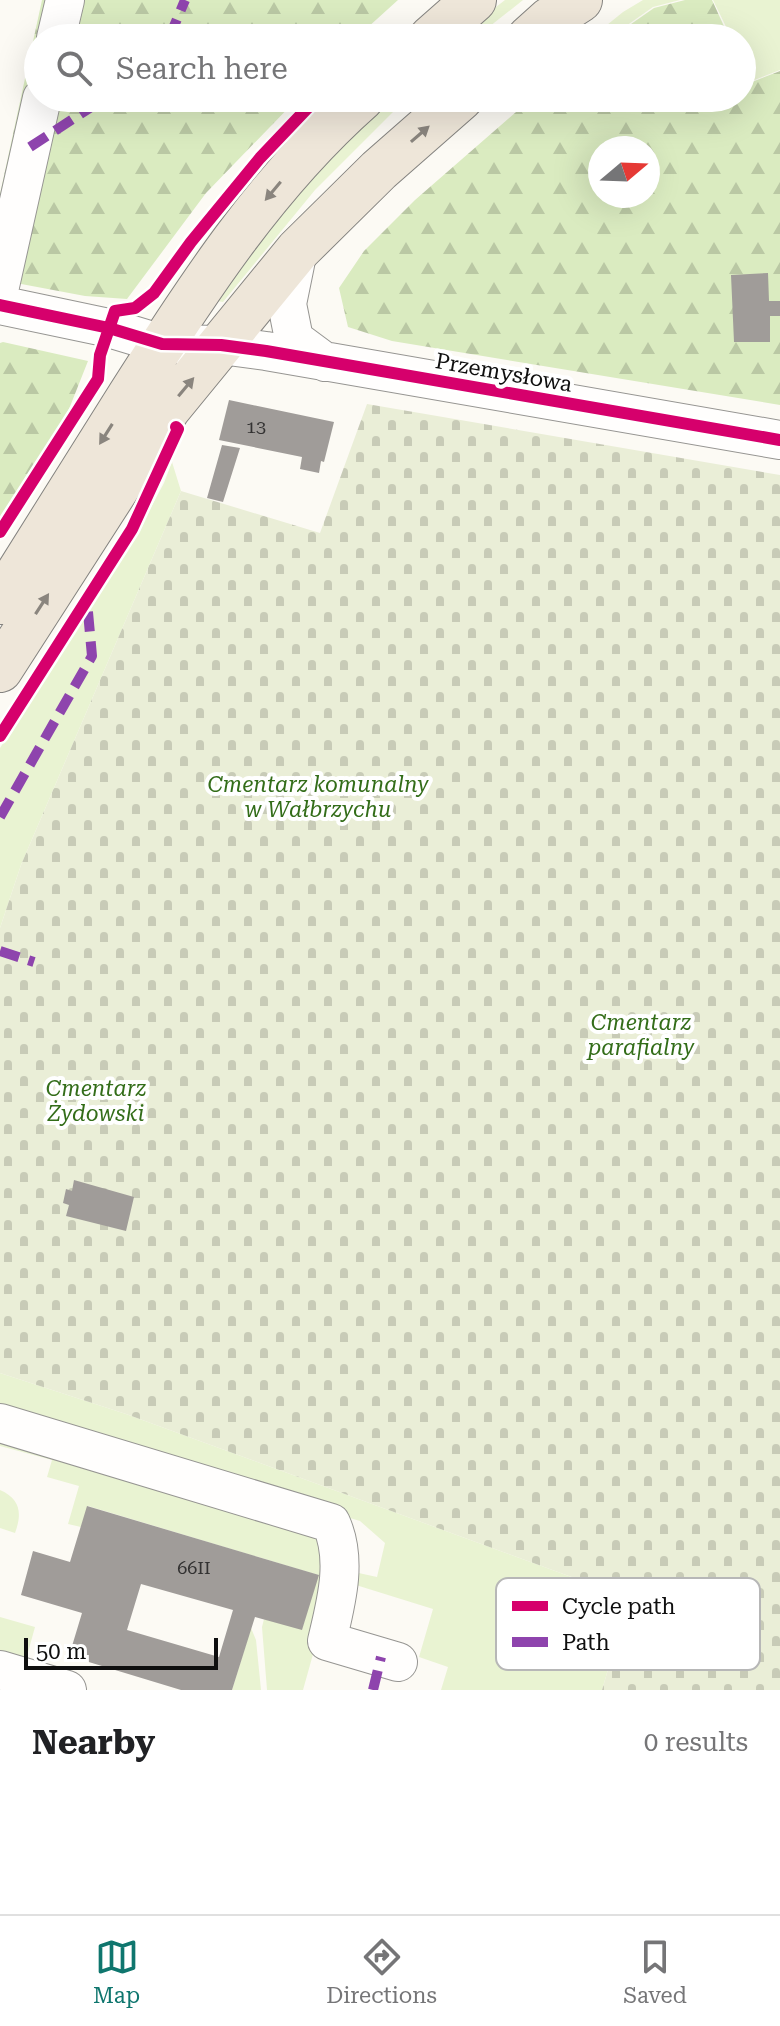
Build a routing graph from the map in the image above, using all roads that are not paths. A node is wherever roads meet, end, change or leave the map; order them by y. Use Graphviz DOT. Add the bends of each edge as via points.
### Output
graph roads {
  1 [pos="65,0"];
  2 [pos="474,0"];
  3 [pos="580,0"];
  4 [pos="59,24"];
  5 [pos="447,24"];
  6 [pos="545,24"];
  7 [pos="39,112"];
  8 [pos="346,112"];
  9 [pos="445,112"];
  10 [pos="298,250"];
  11 [pos="0,286"];
  12 [pos="0,305"];
  13 [pos="162,344"];
  14 [pos="221,345"];
  15 [pos="325,362"];
  16 [pos="780,440"];
  17 [pos="0,602"];
  18 [pos="0,670"];
  19 [pos="0,1423"];
  20 [pos="398,1662"];
  21 [pos="9,1678"];
  22 [pos="67,1690"];
  1 -- 4 [label="street"];
  2 -- 5 [label="main road"];
  3 -- 6 [label="main road"];
  7 -- 11 [label="street"];
  8 -- 13 [label="main road, one-way" via="235,235"];
  10 -- 9 [label="main road, one-way"];
  10 -- 14 [label="main road"];
  10 -- 15 [label="street, Przemysłowa" via="287,304 294,339"];
  12 -- 13 [label="street, Przemysłowa"];
  13 -- 14 [label="street, Przemysłowa"];
  13 -- 17 [label="main road, one-way"];
  14 -- 15 [label="street, Przemysłowa"];
  18 -- 14 [label="main road, one-way" via="168,409"];
  15 -- 16 [label="street, Przemysłowa"];
  19 -- 20 [label="street" via="331,1523 340,1560 327,1641"];
  21 -- 22 [label="street"];
}
